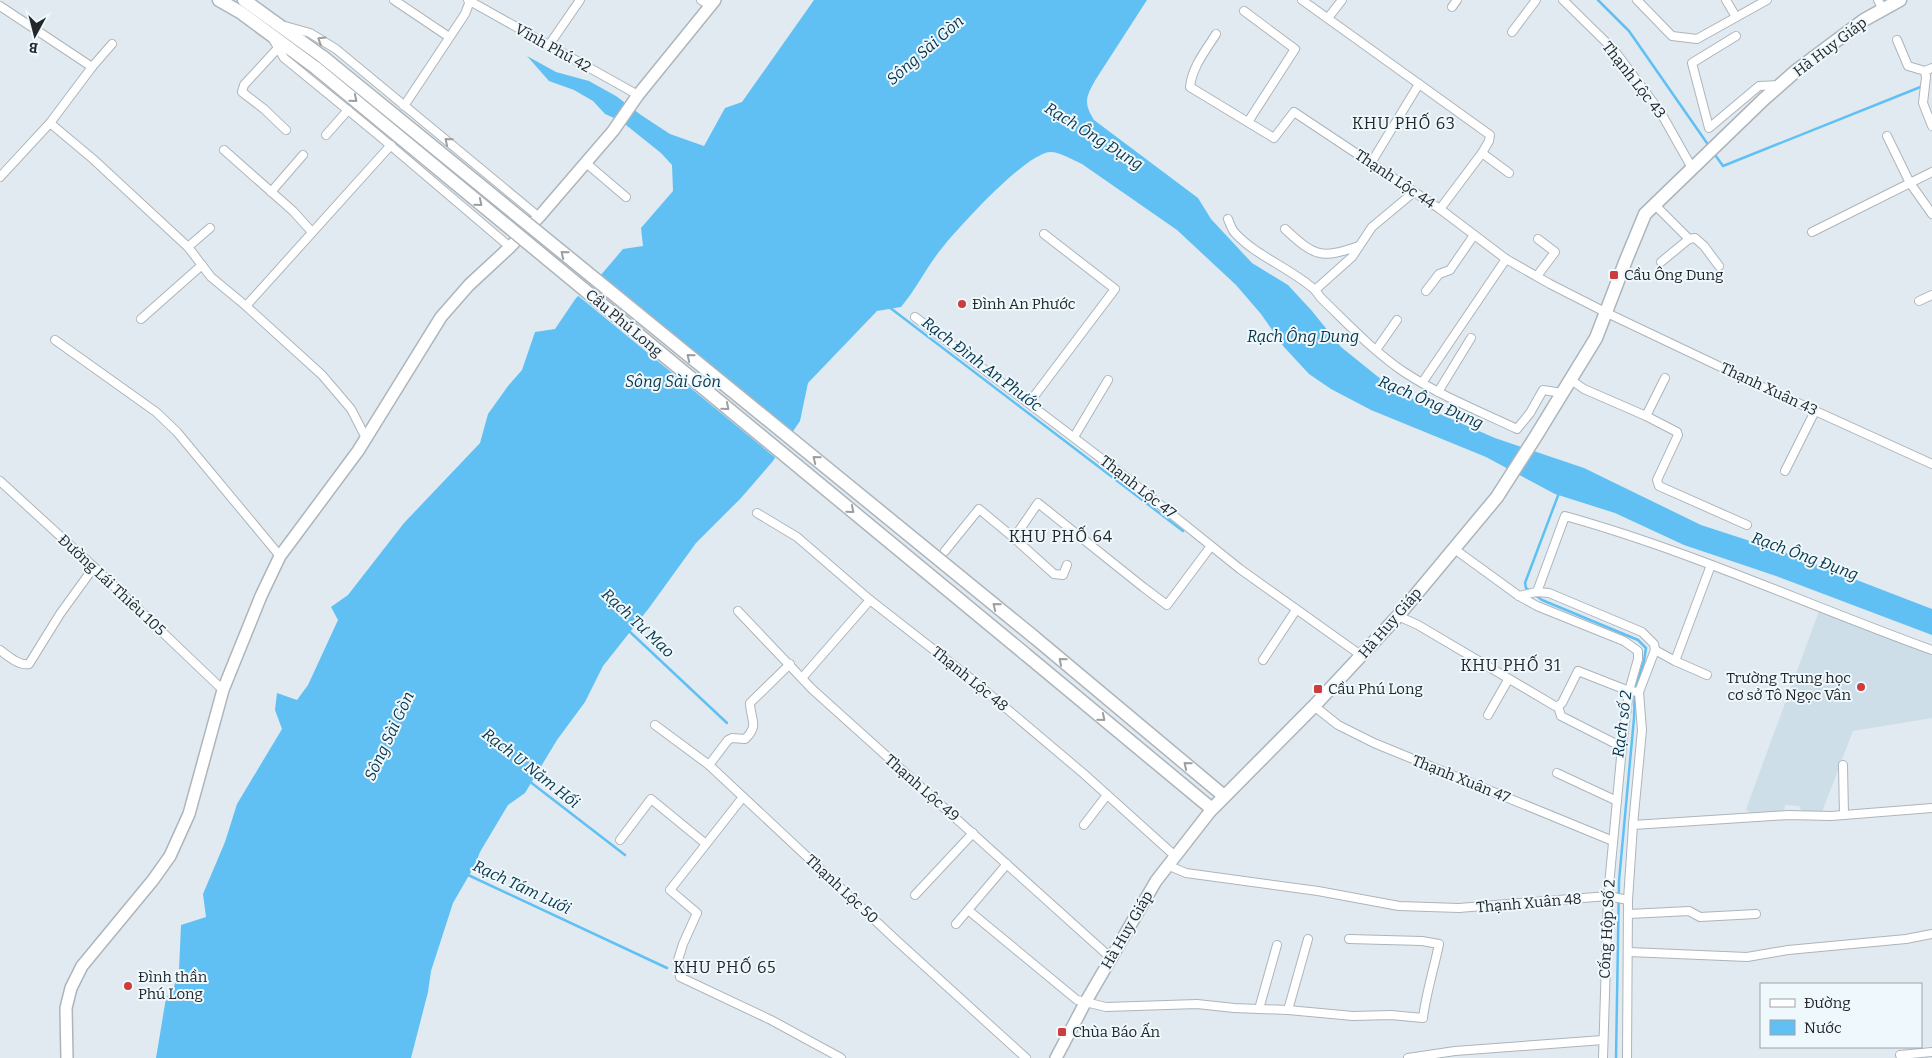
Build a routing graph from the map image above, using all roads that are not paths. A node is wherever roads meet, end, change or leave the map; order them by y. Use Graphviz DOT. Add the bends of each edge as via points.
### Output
graph roads {
  1 [pos="219,0"];
  2 [pos="244,0"];
  3 [pos="394,0"];
  4 [pos="580,0"];
  5 [pos="1302,0"];
  6 [pos="1342,0"];
  7 [pos="1457,0"];
  8 [pos="1536,0"];
  9 [pos="1564,0"];
  10 [pos="1637,0"];
  11 [pos="1726,0"];
  12 [pos="1767,0"];
  13 [pos="1900,0"];
  14 [pos="469,1"];
  15 [pos="709,2"];
  16 [pos="1880,5"];
  17 [pos="0,6"];
  18 [pos="1452,7"];
  19 [pos="1244,11"];
  20 [pos="1736,17"];
  21 [pos="1328,18"];
  22 [pos="280,25"];
  23 [pos="1512,32"];
  24 [pos="270,33"];
  25 [pos="1216,34"];
  26 [pos="451,35"];
  27 [pos="1736,36"];
  28 [pos="1897,40"];
  29 [pos="112,44"];
  30 [pos="549,45"];
  31 [pos="278,48"];
  32 [pos="92,67"];
  33 [pos="1928,70"];
  34 [pos="1419,84"];
  35 [pos="1782,85"];
  36 [pos="638,95"];
  37 [pos="404,106"];
  38 [pos="348,110"];
  39 [pos="1248,122"];
  40 [pos="50,123"];
  41 [pos="1932,126"];
  42 [pos="286,130"];
  43 [pos="326,135"];
  44 [pos="1887,136"];
  45 [pos="390,145"];
  46 [pos="224,150"];
  47 [pos="1482,153"];
  48 [pos="303,155"];
  49 [pos="586,163"];
  50 [pos="1371,163"];
  51 [pos="1692,168"];
  52 [pos="1932,172"];
  53 [pos="1509,173"];
  54 [pos="0,177"];
  55 [pos="1910,183"];
  56 [pos="271,192"];
  57 [pos="1414,192"];
  58 [pos="626,197"];
  59 [pos="1655,205"];
  60 [pos="1440,209"];
  61 [pos="1932,214"];
  62 [pos="539,217"];
  63 [pos="1228,219"];
  64 [pos="210,228"];
  65 [pos="1285,229"];
  66 [pos="312,232"];
  67 [pos="1812,232"];
  68 [pos="1044,234"];
  69 [pos="1474,235"];
  70 [pos="1538,240"];
  71 [pos="1688,240"];
  72 [pos="1359,246"];
  73 [pos="188,247"];
  74 [pos="510,247"];
  75 [pos="1506,259"];
  76 [pos="1661,262"];
  77 [pos="202,266"];
  78 [pos="1719,266"];
  79 [pos="1537,276"];
  80 [pos="1315,290"];
  81 [pos="1426,291"];
  82 [pos="1932,295"];
  83 [pos="1920,301"];
  84 [pos="246,306"];
  85 [pos="1606,313"];
  86 [pos="915,317"];
  87 [pos="141,319"];
  88 [pos="1397,320"];
  89 [pos="1471,338"];
  90 [pos="55,340"];
  91 [pos="1376,350"];
  92 [pos="1665,378"];
  93 [pos="1108,380"];
  94 [pos="1571,380"];
  95 [pos="1422,383"];
  96 [pos="1438,392"];
  97 [pos="1560,397"];
  98 [pos="1029,403"];
  99 [pos="1815,411"];
  100 [pos="1646,416"];
  101 [pos="1074,437"];
  102 [pos="366,438"];
  103 [pos="1932,464"];
  104 [pos="1785,471"];
  105 [pos="0,481"];
  106 [pos="757,512"];
  107 [pos="1747,525"];
  108 [pos="1014,538"];
  109 [pos="1211,546"];
  110 [pos="1453,548"];
  111 [pos="944,552"];
  112 [pos="280,556"];
  113 [pos="1067,565"];
  114 [pos="1711,565"];
  115 [pos="94,567"];
  116 [pos="1536,592"];
  117 [pos="1522,595"];
  118 [pos="870,600"];
  119 [pos="1296,610"];
  120 [pos="738,611"];
  121 [pos="1398,616"];
  122 [pos="0,650"];
  123 [pos="1655,650"];
  124 [pos="1932,650"];
  125 [pos="1362,656"];
  126 [pos="1263,660"];
  127 [pos="1675,661"];
  128 [pos="790,664"];
  129 [pos="1707,675"];
  130 [pos="802,678"];
  131 [pos="1508,680"];
  132 [pos="223,690"];
  133 [pos="1629,691"];
  134 [pos="1638,692"];
  135 [pos="1314,706"];
  136 [pos="1558,706"];
  137 [pos="1488,715"];
  138 [pos="655,725"];
  139 [pos="1622,747"];
  140 [pos="709,765"];
  141 [pos="1843,765"];
  142 [pos="1557,773"];
  143 [pos="1107,795"];
  144 [pos="1224,796"];
  145 [pos="743,797"];
  146 [pos="1617,801"];
  147 [pos="1932,808"];
  148 [pos="1212,809"];
  149 [pos="1844,815"];
  150 [pos="1084,825"];
  151 [pos="1633,825"];
  152 [pos="973,832"];
  153 [pos="620,840"];
  154 [pos="1613,841"];
  155 [pos="706,844"];
  156 [pos="1174,855"];
  157 [pos="1007,864"];
  158 [pos="1167,865"];
  159 [pos="915,895"];
  160 [pos="1608,896"];
  161 [pos="1628,900"];
  162 [pos="968,910"];
  163 [pos="1628,914"];
  164 [pos="1756,914"];
  165 [pos="956,924"];
  166 [pos="1932,934"];
  167 [pos="1308,939"];
  168 [pos="1349,939"];
  169 [pos="1277,945"];
  170 [pos="1629,952"];
  171 [pos="1111,958"];
  172 [pos="1085,1003"];
  173 [pos="1259,1009"];
  174 [pos="1288,1010"];
  175 [pos="1603,1040"];
  176 [pos="1932,1052"];
  177 [pos="1446,1055"];
  178 [pos="1900,1055"];
  179 [pos="67,1058"];
  180 [pos="841,1058"];
  181 [pos="1026,1058"];
  182 [pos="1056,1058"];
  183 [pos="1408,1058"];
  184 [pos="1603,1058"];
  185 [pos="1627,1058"];
  1 -- 24 [label="main road, Cầu Phú Long"];
  2 -- 22 [label="main road, Cầu Phú Long"];
  3 -- 26 [label="street"];
  4 -- 30 [label="street"];
  5 -- 21 [label="street"];
  6 -- 21 [label="street"];
  7 -- 18 [label="street"];
  8 -- 23 [label="street"];
  9 -- 51 [label="street, Thạnh Lộc 43" via="1614,50 1661,113"];
  10 -- 20 [label="street" via="1672,36 1697,39"];
  11 -- 20 [label="street"];
  12 -- 20 [label="street"];
  13 -- 16 [label="main road, Hà Huy Giáp"];
  14 -- 26 [label="street" via="465,14"];
  14 -- 30 [label="street, Vĩnh Phú 42"];
  15 -- 36 [label="street"];
  16 -- 35 [label="main road, Hà Huy Giáp"];
  17 -- 32 [label="street"];
  19 -- 39 [label="street" via="1295,49"];
  21 -- 34 [label="street"];
  37 -- 22 [label="street, one-way" via="336,49 310,33"];
  144 -- 22 [label="main road, Cầu Phú Long, one-way, bridge" via="1034,637"];
  24 -- 31 [label="street"];
  24 -- 148 [label="main road, Cầu Phú Long, one-way, bridge"];
  25 -- 39 [label="street, Thạnh Lộc 44" via="1195,68 1190,87"];
  26 -- 37 [label="street"];
  27 -- 35 [label="street" via="1692,63 1709,128 1759,86"];
  28 -- 33 [label="street" via="1907,64"];
  29 -- 32 [label="street"];
  30 -- 36 [label="street, Vĩnh Phú 42"];
  31 -- 38 [label="street" via="284,58"];
  31 -- 42 [label="street" via="244,85 242,92"];
  32 -- 40 [label="street"];
  33 -- 41 [label="street" via="1924,103"];
  34 -- 47 [label="street" via="1490,135"];
  34 -- 50 [label="street"];
  35 -- 51 [label="main road, Hà Huy Giáp"];
  36 -- 49 [label="street"];
  62 -- 37 [label="street, one-way"];
  38 -- 43 [label="street"];
  38 -- 45 [label="street"];
  39 -- 50 [label="street, Thạnh Lộc 44" via="1274,138 1294,112"];
  40 -- 54 [label="street"];
  40 -- 73 [label="street"];
  44 -- 55 [label="street"];
  45 -- 66 [label="street"];
  45 -- 74 [label="street"];
  46 -- 56 [label="street"];
  47 -- 53 [label="street"];
  47 -- 60 [label="street"];
  48 -- 56 [label="street"];
  49 -- 58 [label="street"];
  49 -- 62 [label="street"];
  50 -- 57 [label="street, Thạnh Lộc 44"];
  51 -- 59 [label="main road, Hà Huy Giáp"];
  52 -- 55 [label="street"];
  55 -- 61 [label="street"];
  55 -- 67 [label="street"];
  56 -- 66 [label="street"];
  57 -- 60 [label="street, Thạnh Lộc 44"];
  57 -- 72 [label="street" via="1372,227"];
  59 -- 71 [label="street"];
  59 -- 85 [label="main road, Hà Huy Giáp" via="1645,214"];
  60 -- 69 [label="street, Thạnh Lộc 44"];
  62 -- 74 [label="street"];
  63 -- 80 [label="street" via="1234,232"];
  64 -- 73 [label="street"];
  65 -- 72 [label="street" via="1318,254 1336,254"];
  66 -- 84 [label="street"];
  68 -- 98 [label="street" via="1115,289"];
  69 -- 75 [label="street, Thạnh Lộc 44"];
  69 -- 81 [label="street" via="1450,270 1440,273"];
  70 -- 79 [label="street" via="1555,252"];
  71 -- 76 [label="street"];
  71 -- 78 [label="street" via="1699,240"];
  72 -- 80 [label="street" via="1352,258"];
  73 -- 77 [label="street"];
  74 -- 102 [label="street" via="469,285 441,317"];
  75 -- 79 [label="street, Thạnh Lộc 44"];
  75 -- 95 [label="street"];
  77 -- 84 [label="street"];
  77 -- 87 [label="street"];
  79 -- 85 [label="street, Thạnh Lộc 44"];
  80 -- 91 [label="street"];
  82 -- 83 [label="street"];
  84 -- 102 [label="street" via="322,375 351,410"];
  85 -- 94 [label="main road, Hà Huy Giáp" via="1596,338"];
  85 -- 99 [label="street, Thạnh Xuân 43"];
  86 -- 98 [label="street, Thạnh Lộc 47"];
  88 -- 91 [label="street"];
  89 -- 96 [label="street"];
  90 -- 112 [label="street" via="170,425"];
  91 -- 95 [label="street"];
  92 -- 100 [label="street"];
  93 -- 101 [label="street"];
  94 -- 97 [label="main road, Hà Huy Giáp"];
  94 -- 100 [label="street"];
  95 -- 96 [label="street"];
  96 -- 97 [label="street" via="1517,429 1543,390 1556,392"];
  97 -- 110 [label="main road, Hà Huy Giáp" via="1497,497"];
  98 -- 101 [label="street, Thạnh Lộc 47"];
  99 -- 103 [label="street, Thạnh Xuân 43"];
  99 -- 104 [label="street"];
  100 -- 107 [label="street" via="1678,435 1657,484"];
  101 -- 109 [label="street, Thạnh Lộc 47"];
  102 -- 112 [label="street"];
  105 -- 115 [label="street, Đường Lái Thiêu 105"];
  106 -- 118 [label="street, Thạnh Lộc 48" via="798,537"];
  108 -- 109 [label="street" via="1038,503 1167,605"];
  108 -- 111 [label="street" via="979,509"];
  108 -- 113 [label="street" via="1054,574 1063,575"];
  109 -- 119 [label="street, Thạnh Lộc 47"];
  110 -- 117 [label="street"];
  110 -- 121 [label="main road, Hà Huy Giáp"];
  112 -- 132 [label="street"];
  114 -- 116 [label="street" via="1565,516"];
  114 -- 124 [label="street"];
  114 -- 127 [label="street"];
  115 -- 122 [label="street" via="29,664 18,662"];
  115 -- 132 [label="street, Đường Lái Thiêu 105"];
  116 -- 117 [label="street"];
  116 -- 123 [label="street" via="1550,593 1642,632 1654,644"];
  117 -- 133 [label="street, Cống Hộp Số 2" via="1536,606 1634,647 1639,654"];
  118 -- 130 [label="street"];
  118 -- 143 [label="street, Thạnh Lộc 48" via="975,682"];
  119 -- 125 [label="street, Thạnh Lộc 47"];
  119 -- 126 [label="street"];
  120 -- 128 [label="street, Thạnh Lộc 49"];
  121 -- 125 [label="main road, Hà Huy Giáp"];
  121 -- 131 [label="street" via="1418,624"];
  123 -- 127 [label="street"];
  123 -- 134 [label="street"];
  125 -- 135 [label="main road, Hà Huy Giáp"];
  127 -- 129 [label="street"];
  128 -- 130 [label="street, Thạnh Lộc 49"];
  128 -- 140 [label="street" via="750,703 755,719 749,736 728,740"];
  130 -- 152 [label="street, Thạnh Lộc 49"];
  131 -- 136 [label="street"];
  131 -- 137 [label="street"];
  132 -- 179 [label="street" via="189,814 170,856 82,966 71,988 66,1008"];
  133 -- 134 [label="street"];
  133 -- 136 [label="street" via="1578,671"];
  133 -- 139 [label="street, Cống Hộp Số 2"];
  134 -- 151 [label="street" via="1642,730"];
  135 -- 144 [label="main road, Hà Huy Giáp"];
  135 -- 154 [label="street, Thạnh Xuân 47" via="1338,724 1374,743"];
  136 -- 139 [label="street" via="1561,716"];
  138 -- 140 [label="street, Thạnh Lộc 50"];
  139 -- 146 [label="street, Cống Hộp Số 2"];
  140 -- 145 [label="street, Thạnh Lộc 50"];
  141 -- 149 [label="street"];
  142 -- 146 [label="street"];
  143 -- 150 [label="street"];
  143 -- 156 [label="street, Thạnh Lộc 48"];
  144 -- 148 [label="main road, Hà Huy Giáp"];
  145 -- 155 [label="street"];
  145 -- 181 [label="street, Thạnh Lộc 50"];
  146 -- 154 [label="street, Cống Hộp Số 2"];
  147 -- 149 [label="street"];
  148 -- 156 [label="street, Hà Huy Giáp"];
  149 -- 151 [label="street" via="1788,815"];
  151 -- 161 [label="street"];
  152 -- 157 [label="street, Thạnh Lộc 49"];
  152 -- 159 [label="street"];
  153 -- 155 [label="street" via="651,799"];
  154 -- 160 [label="street, Cống Hộp Số 2"];
  155 -- 180 [label="street" via="670,890 697,913 678,960 680,977"];
  156 -- 158 [label="street, Hà Huy Giáp"];
  157 -- 162 [label="street"];
  157 -- 171 [label="street, Thạnh Lộc 49"];
  158 -- 160 [label="street, Thạnh Xuân 48" via="1186,874 1318,891 1399,906 1459,908"];
  158 -- 171 [label="street, Hà Huy Giáp"];
  160 -- 161 [label="street, Thạnh Xuân 48"];
  160 -- 175 [label="street, Cống Hộp Số 2"];
  161 -- 163 [label="street"];
  162 -- 165 [label="street"];
  162 -- 172 [label="street" via="1077,1000"];
  163 -- 164 [label="street" via="1689,911 1700,917"];
  163 -- 170 [label="street"];
  166 -- 170 [label="street" via="1747,957"];
  167 -- 174 [label="street"];
  168 -- 174 [label="street" via="1440,944 1425,998 1423,1018"];
  169 -- 173 [label="street"];
  170 -- 185 [label="street"];
  171 -- 172 [label="street, Hà Huy Giáp"];
  172 -- 173 [label="street" via="1106,1007 1196,1004"];
  172 -- 182 [label="street, Hà Huy Giáp"];
  173 -- 174 [label="street"];
  175 -- 177 [label="street"];
  175 -- 184 [label="street, Cống Hộp Số 2"];
  176 -- 178 [label="street"];
  177 -- 183 [label="street"];
}
